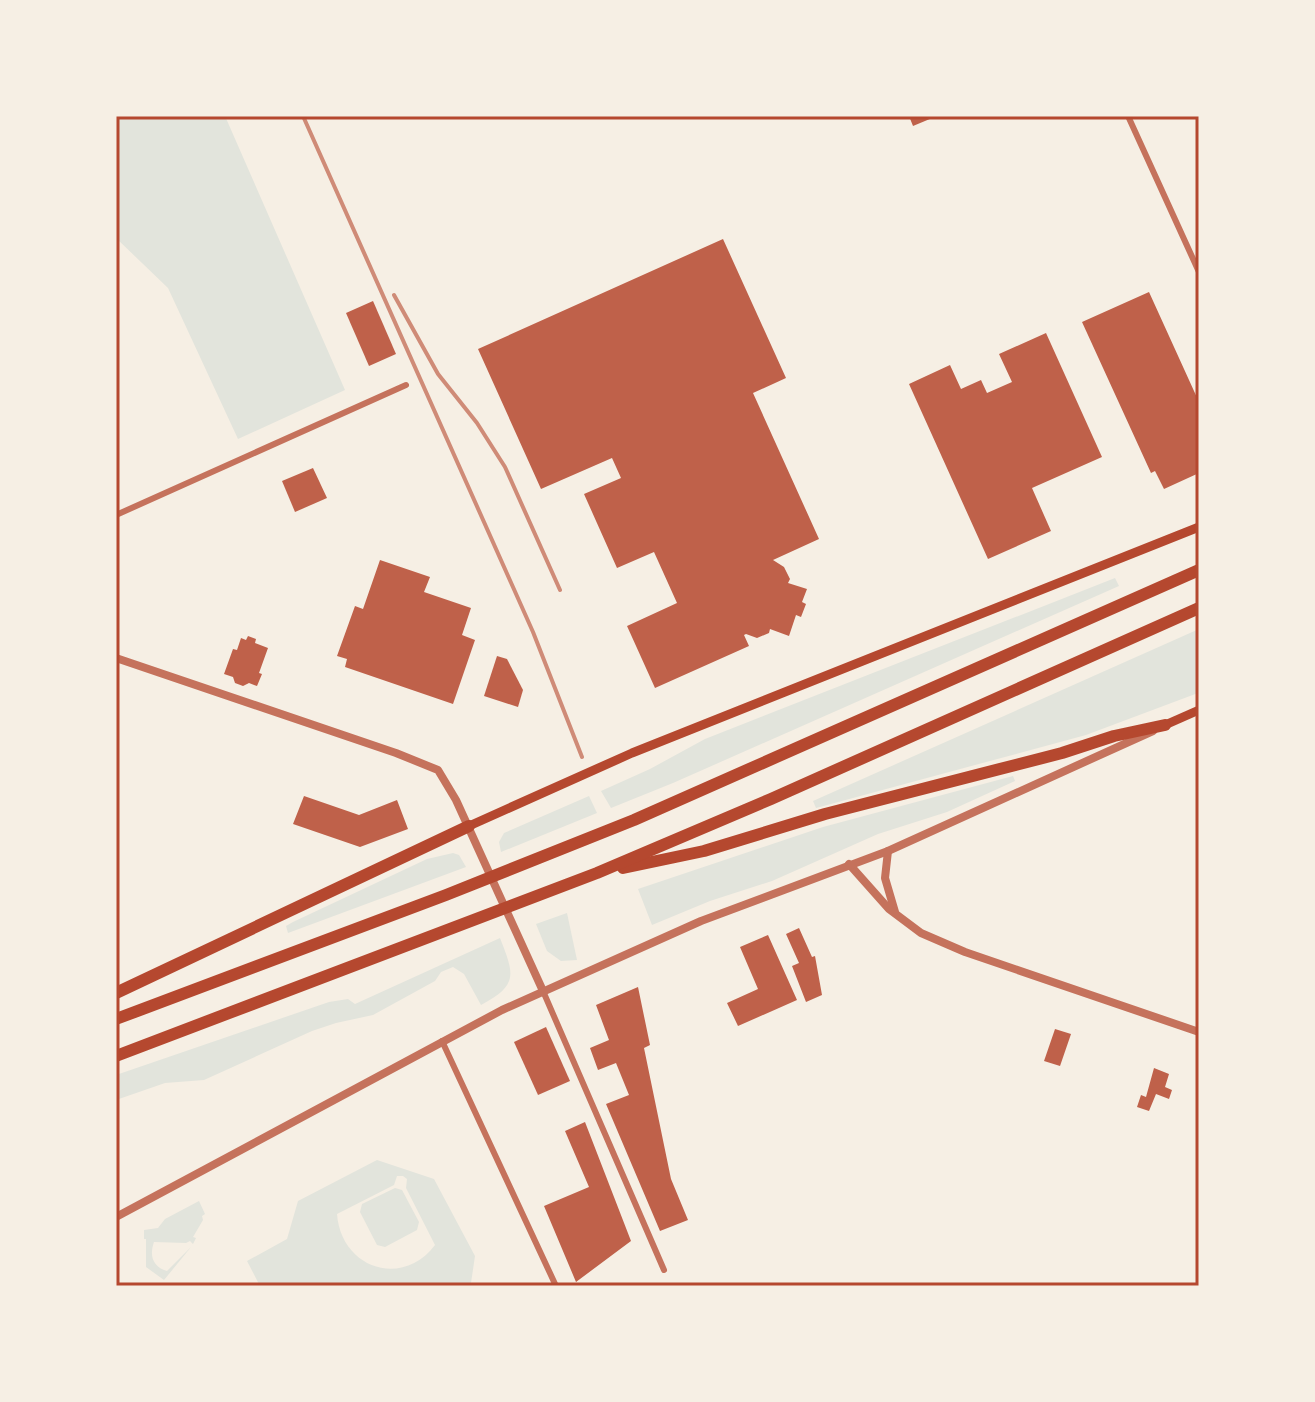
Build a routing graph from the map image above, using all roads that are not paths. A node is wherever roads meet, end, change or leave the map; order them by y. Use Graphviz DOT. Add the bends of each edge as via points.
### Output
graph roads {
  1 [pos="1128,116"];
  2 [pos="1199,272"];
  3 [pos="406,385"];
  4 [pos="116,515"];
  5 [pos="1199,527"];
  6 [pos="1199,570"];
  7 [pos="1199,608"];
  8 [pos="116,658"];
  9 [pos="1199,710"];
  10 [pos="1165,725"];
  11 [pos="469,826"];
  12 [pos="888,851"];
  13 [pos="849,864"];
  14 [pos="597,873"];
  15 [pos="896,914"];
  16 [pos="543,991"];
  17 [pos="116,993"];
  18 [pos="116,1019"];
  19 [pos="1199,1032"];
  20 [pos="442,1041"];
  21 [pos="116,1056"];
  22 [pos="116,1217"];
  23 [pos="664,1270"];
  24 [pos="556,1286"];
  1 -- 2 [label="street"];
  3 -- 4 [label="street"];
  5 -- 11 [label="main road" via="646,747"];
  6 -- 18 [label="highway" via="634,820"];
  7 -- 14 [label="highway"];
  8 -- 11 [label="street" via="430,766 444,777"];
  9 -- 10 [label="main road"];
  10 -- 12 [label="street"];
  10 -- 14 [label="highway" via="704,851"];
  11 -- 16 [label="street"];
  11 -- 17 [label="highway"];
  12 -- 13 [label="street"];
  12 -- 15 [label="street" via="885,878"];
  13 -- 15 [label="street"];
  13 -- 16 [label="street" via="701,921"];
  14 -- 21 [label="highway"];
  15 -- 19 [label="street" via="939,942"];
  16 -- 20 [label="street"];
  16 -- 23 [label="street"];
  20 -- 22 [label="street"];
  20 -- 24 [label="street"];
}
